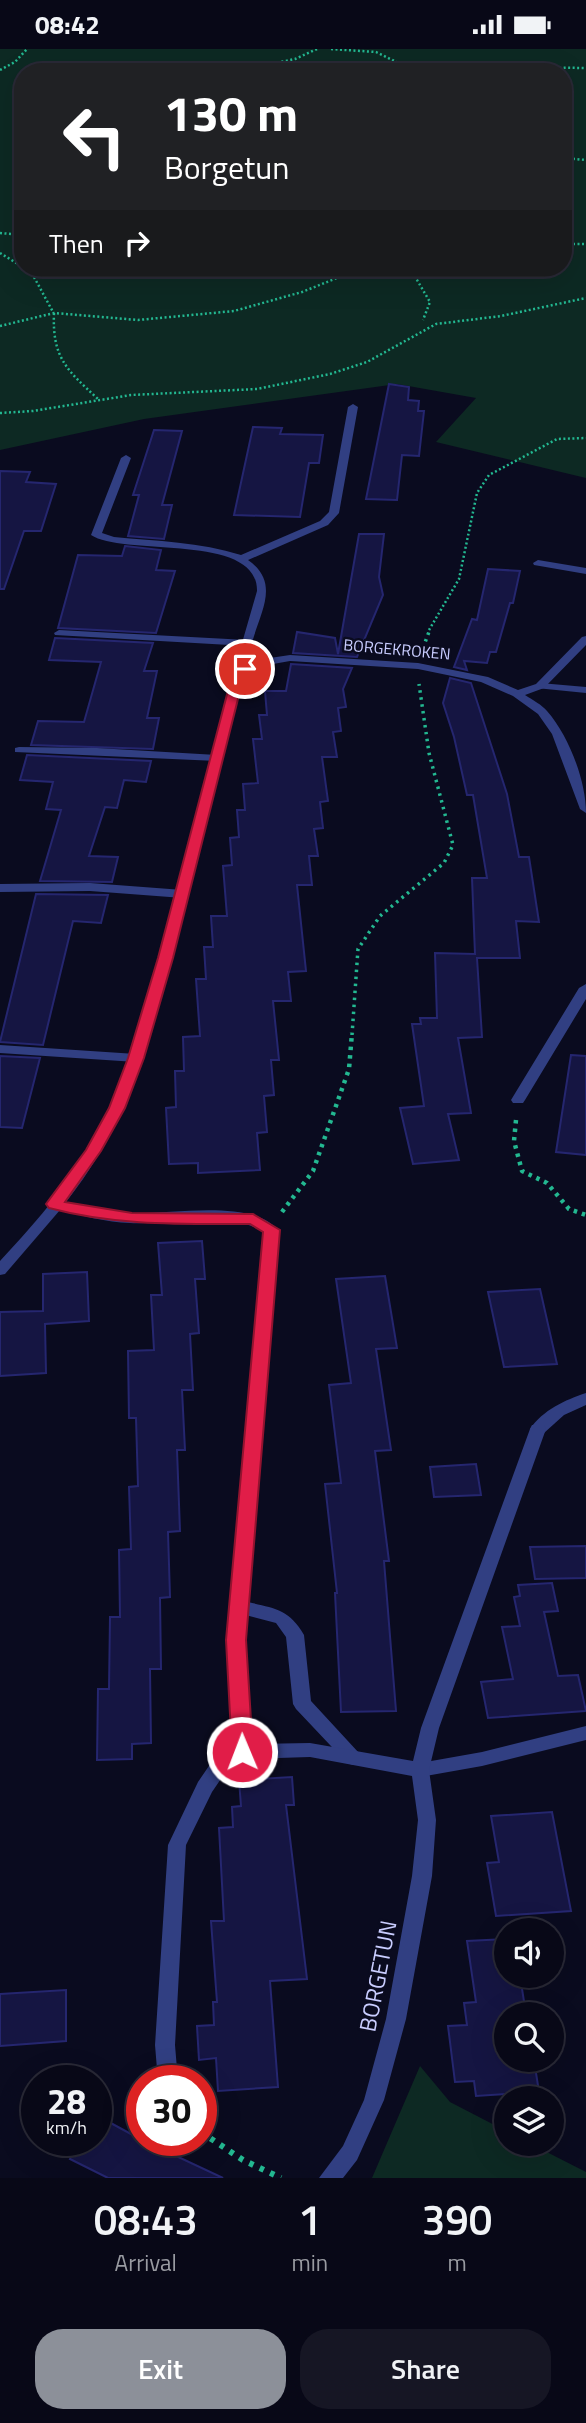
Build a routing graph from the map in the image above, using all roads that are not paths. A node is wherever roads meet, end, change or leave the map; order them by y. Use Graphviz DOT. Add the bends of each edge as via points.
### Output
graph roads {
  1 [pos="353,407"];
  2 [pos="126,458"];
  3 [pos="243,558"];
  4 [pos="538,563"];
  5 [pos="586,571"];
  6 [pos="59,633"];
  7 [pos="586,639"];
  8 [pos="247,643"];
  9 [pos="259,661"];
  10 [pos="540,686"];
  11 [pos="586,690"];
  12 [pos="517,694"];
  13 [pos="19,750"];
  14 [pos="216,758"];
  15 [pos="586,809"];
  16 [pos="0,888"];
  17 [pos="183,894"];
  18 [pos="586,988"];
  19 [pos="0,1049"];
  20 [pos="136,1058"];
  21 [pos="518,1100"];
  22 [pos="55,1204"];
  23 [pos="0,1270"];
  24 [pos="586,1399"];
  25 [pos="240,1607"];
  26 [pos="586,1733"];
  27 [pos="242,1752"];
  28 [pos="353,1758"];
  29 [pos="420,1770"];
  30 [pos="167,2065"];
  31 [pos="330,2178"];
  1 -- 3 [label="street" via="334,513 324,523"];
  2 -- 3 [label="street" via="96,535 111,542 193,547"];
  3 -- 8 [label="street" via="257,572 262,587"];
  4 -- 5 [label="street"];
  6 -- 8 [label="street"];
  7 -- 10 [label="street"];
  8 -- 9 [label="street"];
  9 -- 12 [label="street, BORGEKROKEN" via="290,658 418,666 484,679"];
  9 -- 14 [label="street" via="245,669 236,683"];
  10 -- 11 [label="street"];
  10 -- 12 [label="street"];
  12 -- 15 [label="street, BORGEKROKEN" via="542,712 558,734"];
  13 -- 14 [label="street"];
  14 -- 17 [label="street"];
  16 -- 17 [label="street" via="90,887"];
  17 -- 20 [label="street"];
  18 -- 21 [label="street"];
  19 -- 20 [label="street"];
  20 -- 22 [label="street" via="117,1108"];
  22 -- 23 [label="street"];
  22 -- 25 [label="street" via="132,1218 253,1219 271,1230"];
  24 -- 29 [label="street, BORGETUN" via="558,1411 538,1429 430,1728"];
  25 -- 27 [label="street" via="236,1640"];
  25 -- 28 [label="street" via="282,1618 295,1635 302,1704"];
  26 -- 29 [label="street"];
  27 -- 28 [label="street" via="310,1750"];
  27 -- 30 [label="street" via="220,1765 177,1846 165,2031"];
  28 -- 29 [label="street"];
  29 -- 31 [label="street, BORGETUN" via="426,1820 422,1876 396,2019 374,2100 350,2153"];
}
